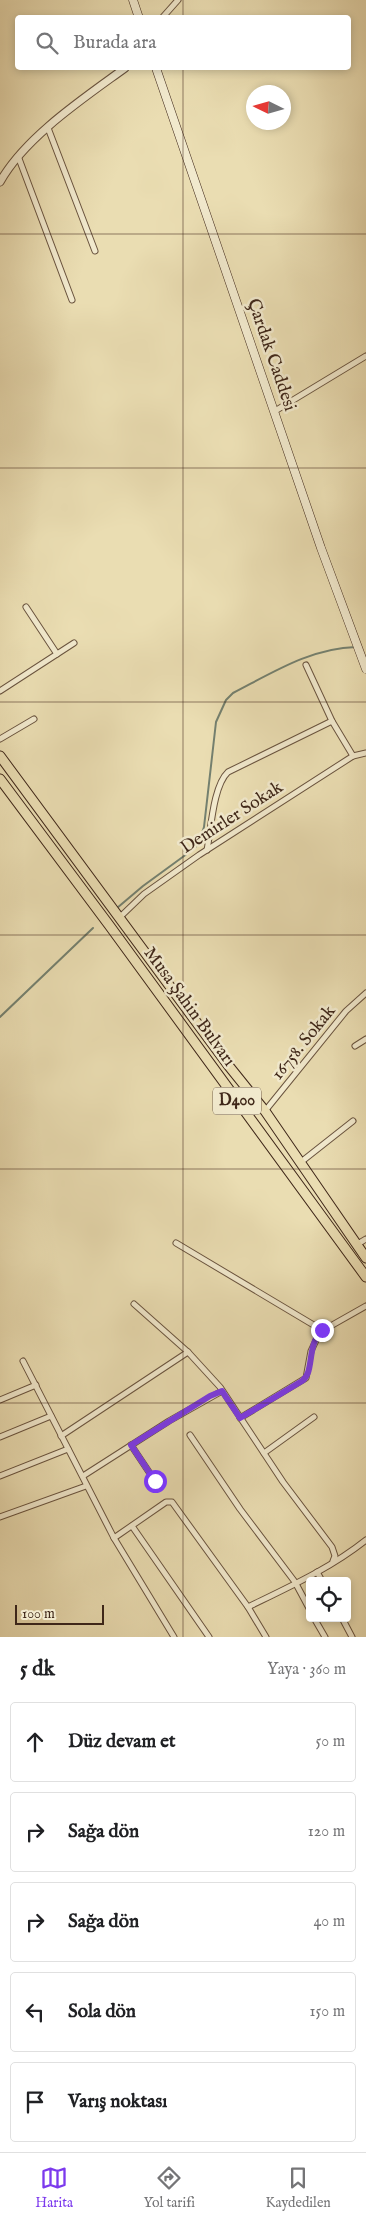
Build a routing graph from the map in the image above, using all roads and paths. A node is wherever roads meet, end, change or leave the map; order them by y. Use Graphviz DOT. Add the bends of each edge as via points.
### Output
graph roads {
  1 [pos="133,0"];
  2 [pos="178,0"];
  3 [pos="138,15"];
  4 [pos="165,15"];
  5 [pos="122,70"];
  6 [pos="157,70"];
  7 [pos="48,128"];
  8 [pos="18,156"];
  9 [pos="0,182"];
  10 [pos="95,251"];
  11 [pos="72,300"];
  12 [pos="366,356"];
  13 [pos="275,411"];
  14 [pos="26,607"];
  15 [pos="74,643"];
  16 [pos="361,651"];
  17 [pos="57,654"];
  18 [pos="306,664"];
  19 [pos="366,670"];
  20 [pos="0,691"];
  21 [pos="34,719"];
  22 [pos="332,721"];
  23 [pos="0,739"];
  24 [pos="366,754"];
  25 [pos="0,756"];
  26 [pos="353,756"];
  27 [pos="0,779"];
  28 [pos="207,850"];
  29 [pos="119,918"];
  30 [pos="366,993"];
  31 [pos="366,1039"];
  32 [pos="355,1046"];
  33 [pos="265,1112"];
  34 [pos="353,1121"];
  35 [pos="301,1162"];
  36 [pos="366,1239"];
  37 [pos="176,1244"];
  38 [pos="356,1245"];
  39 [pos="366,1258"];
  40 [pos="366,1277"];
  41 [pos="134,1304"];
  42 [pos="366,1306"];
  43 [pos="322,1330"];
  44 [pos="188,1352"];
  45 [pos="23,1361"];
  46 [pos="36,1385"];
  47 [pos="222,1391"];
  48 [pos="0,1400"];
  49 [pos="51,1416"];
  50 [pos="314,1417"];
  51 [pos="240,1418"];
  52 [pos="190,1435"];
  53 [pos="61,1436"];
  54 [pos="0,1437"];
  55 [pos="131,1445"];
  56 [pos="68,1450"];
  57 [pos="264,1453"];
  58 [pos="0,1476"];
  59 [pos="83,1476"];
  60 [pos="155,1481"];
  61 [pos="86,1486"];
  62 [pos="0,1517"];
  63 [pos="132,1526"];
  64 [pos="114,1538"];
  65 [pos="366,1540"];
  66 [pos="334,1561"];
  67 [pos="318,1572"];
  68 [pos="320,1577"];
  69 [pos="294,1582"];
  70 [pos="306,1603"];
  71 [pos="248,1607"];
  72 [pos="316,1622"];
  73 [pos="344,1622"];
  74 [pos="174,1637"];
  75 [pos="209,1637"];
  76 [pos="266,1637"];
  77 [pos="325,1637"];
  78 [pos="352,1637"];
  1 -- 3 [label="main road"];
  2 -- 4 [label="street"];
  5 -- 7 [label="street"];
  6 -- 13 [label="main road, Çardak Caddesi"];
  7 -- 8 [label="street"];
  7 -- 10 [label="street"];
  8 -- 9 [label="street"];
  8 -- 11 [label="street"];
  12 -- 13 [label="street"];
  13 -- 16 [label="main road, Çardak Caddesi"];
  14 -- 17 [label="street"];
  15 -- 17 [label="street"];
  16 -- 19 [label="main road, Çardak Caddesi"];
  17 -- 20 [label="street"];
  18 -- 22 [label="street"];
  21 -- 23 [label="street"];
  22 -- 26 [label="street"];
  22 -- 28 [label="street" via="223,777"];
  24 -- 26 [label="street, Demirler Sokak"];
  25 -- 29 [label="highway, D400"];
  26 -- 28 [label="street, Demirler Sokak"];
  27 -- 40 [label="highway, Musa Şahin Bulvarı / D400"];
  28 -- 29 [label="street, Demirler Sokak" via="144,894"];
  29 -- 33 [label="highway, Musa Şahin Bulvarı / D400"];
  30 -- 33 [label="street, 16758. Sokak" via="346,1011"];
  31 -- 32 [label="street"];
  33 -- 35 [label="highway, Musa Şahin Bulvarı / D400"];
  34 -- 35 [label="street"];
  35 -- 38 [label="highway, Musa Şahin Bulvarı / D400"];
  36 -- 38 [label="street"];
  37 -- 43 [label="street"];
  38 -- 39 [label="highway, Musa Şahin Bulvarı / D400"];
  41 -- 44 [label="street"];
  42 -- 43 [label="street"];
  43 -- 51 [label="street" via="313,1343 309,1373 302,1381"];
  44 -- 47 [label="street"];
  44 -- 53 [label="street"];
  45 -- 46 [label="street"];
  46 -- 48 [label="street"];
  46 -- 49 [label="street"];
  47 -- 51 [label="street"];
  47 -- 55 [label="street"];
  49 -- 53 [label="street"];
  49 -- 54 [label="street"];
  50 -- 57 [label="street"];
  51 -- 57 [label="street"];
  52 -- 69 [label="street"];
  53 -- 56 [label="street"];
  55 -- 59 [label="street"];
  55 -- 60 [label="street"];
  56 -- 58 [label="street"];
  56 -- 59 [label="street"];
  57 -- 66 [label="street" via="332,1547"];
  59 -- 61 [label="street"];
  61 -- 62 [label="street"];
  61 -- 64 [label="street"];
  63 -- 64 [label="street"];
  63 -- 71 [label="street" via="166,1502 172,1502"];
  63 -- 75 [label="street"];
  64 -- 74 [label="street"];
  65 -- 66 [label="street"];
  66 -- 67 [label="street"];
  67 -- 68 [label="street"];
  67 -- 69 [label="street"];
  69 -- 70 [label="street"];
  69 -- 71 [label="street" via="292,1586"];
  71 -- 76 [label="street"];
  72 -- 77 [label="street"];
  73 -- 78 [label="street"];
}
